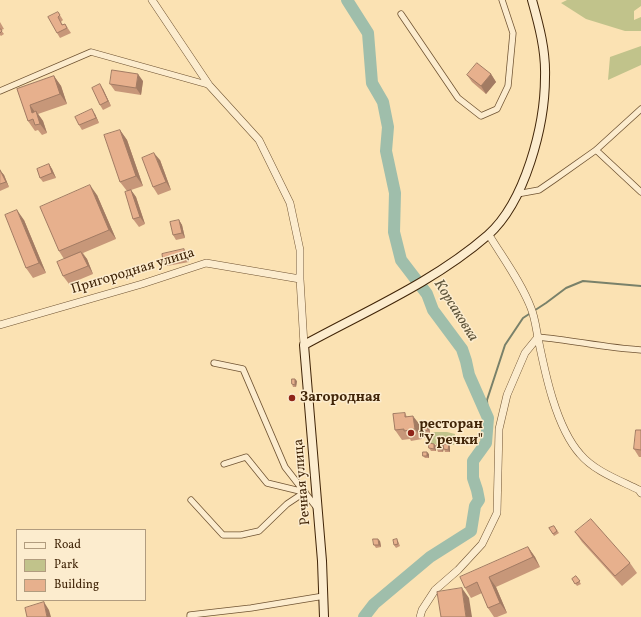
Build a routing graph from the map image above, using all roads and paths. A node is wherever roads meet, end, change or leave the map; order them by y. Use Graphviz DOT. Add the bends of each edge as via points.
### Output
graph roads {
  1 [pos="152,0"];
  2 [pos="502,0"];
  3 [pos="532,0"];
  4 [pos="401,14"];
  5 [pos="208,85"];
  6 [pos="0,91"];
  7 [pos="641,109"];
  8 [pos="596,150"];
  9 [pos="641,192"];
  10 [pos="517,194"];
  11 [pos="489,235"];
  12 [pos="300,279"];
  13 [pos="0,325"];
  14 [pos="538,337"];
  15 [pos="304,345"];
  16 [pos="641,350"];
  17 [pos="214,363"];
  18 [pos="224,464"];
  19 [pos="305,492"];
  20 [pos="641,493"];
  21 [pos="191,500"];
  22 [pos="318,510"];
  23 [pos="324,596"];
  24 [pos="190,616"];
  25 [pos="324,617"];
  26 [pos="420,617"];
  1 -- 5 [label="street"];
  2 -- 4 [label="street" via="513,33 508,86 497,109 481,116 458,98"];
  3 -- 10 [label="main road" via="541,34 546,76 543,113 532,160"];
  5 -- 6 [label="street" via="91,52"];
  5 -- 12 [label="street" via="259,140 290,203 300,250"];
  7 -- 8 [label="street"];
  8 -- 9 [label="street"];
  8 -- 10 [label="street" via="539,190"];
  10 -- 11 [label="main road" via="505,216"];
  11 -- 14 [label="street" via="525,296 536,322"];
  11 -- 15 [label="main road" via="444,269 409,290"];
  12 -- 13 [label="street, Пригородная улица" via="206,263"];
  12 -- 15 [label="street"];
  14 -- 16 [label="street"];
  14 -- 20 [label="street" via="555,409 569,438 580,454 596,467"];
  14 -- 26 [label="street" via="525,353 507,395 499,429 497,512 482,544 435,590"];
  15 -- 22 [label="main road, Речная улица"];
  17 -- 19 [label="street" via="243,369 285,467"];
  18 -- 19 [label="street" via="246,457 267,483"];
  19 -- 21 [label="street" via="287,504 259,531 241,535 223,536"];
  19 -- 22 [label="street"];
  22 -- 23 [label="main road, Речная улица"];
  23 -- 24 [label="street"];
  23 -- 25 [label="main road, Речная улица"];
}
